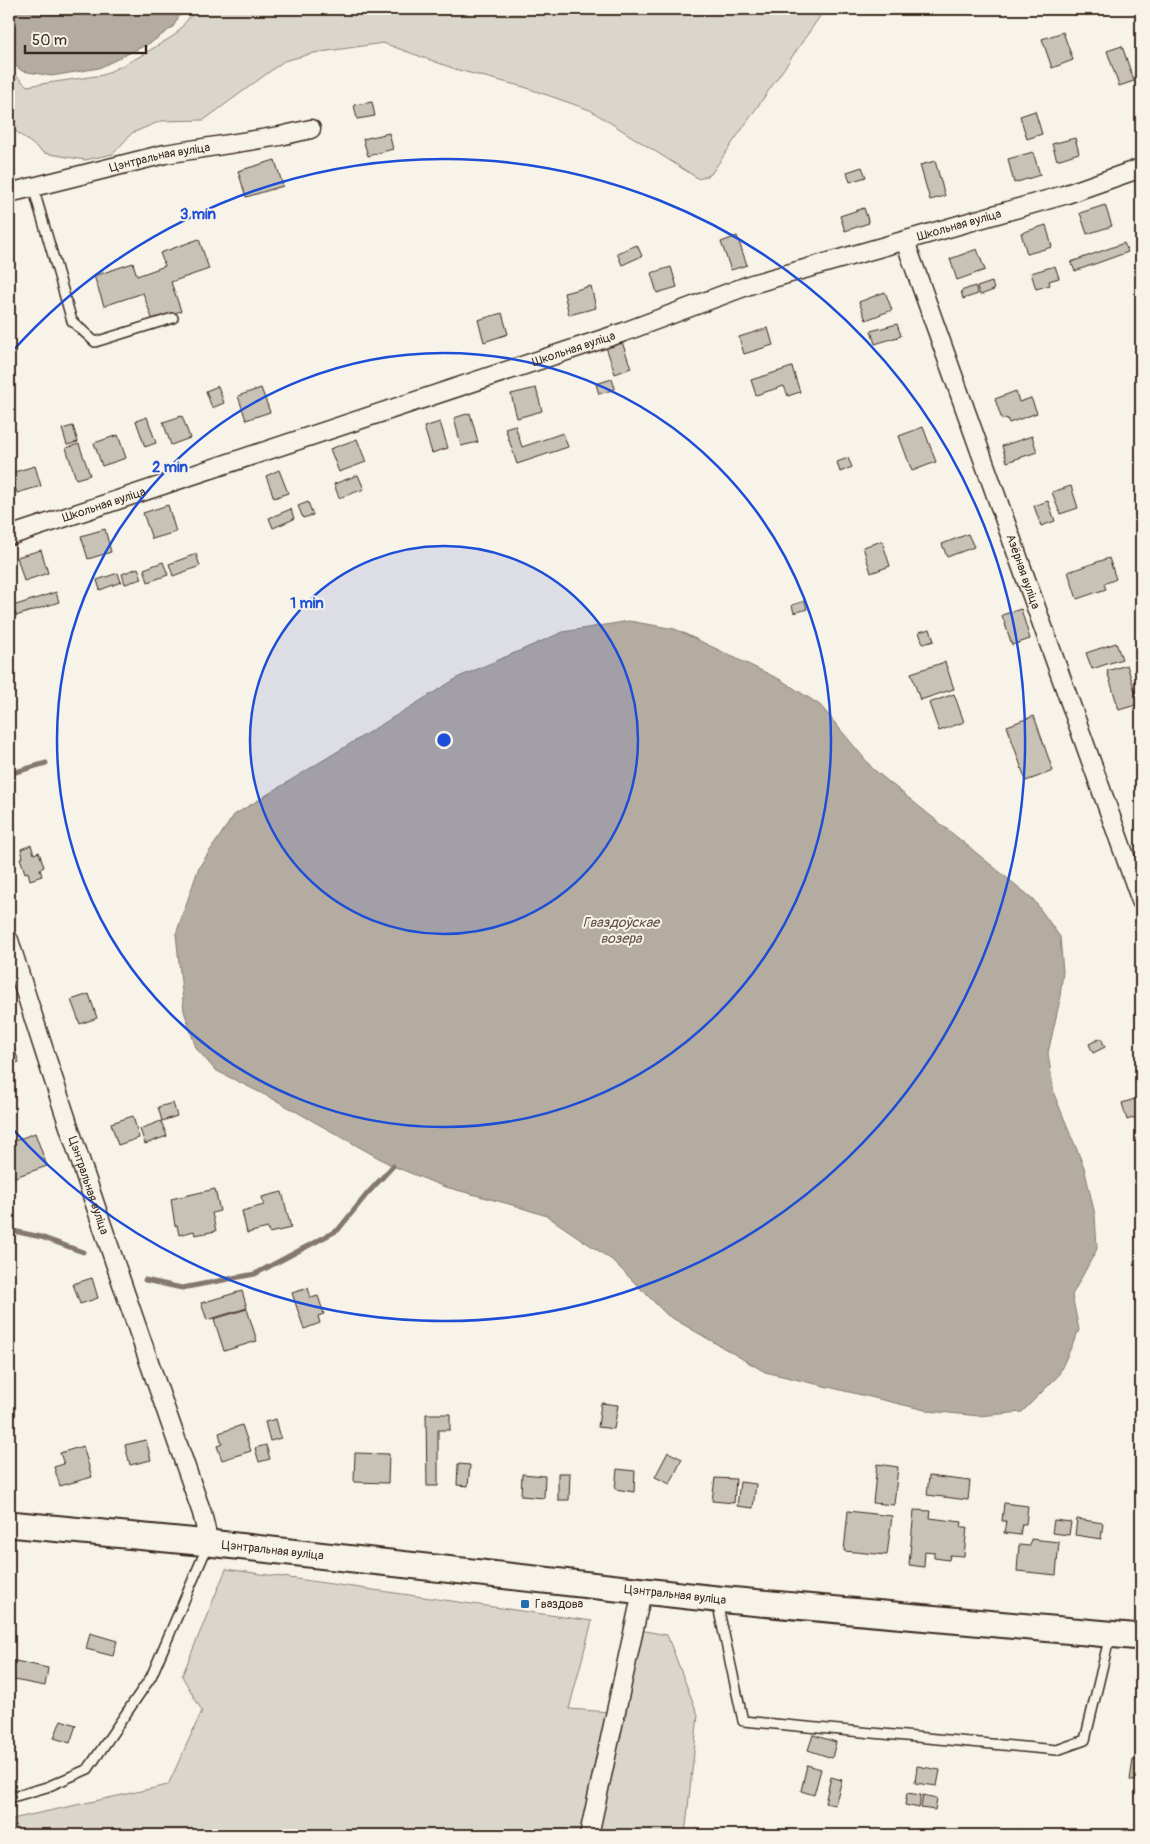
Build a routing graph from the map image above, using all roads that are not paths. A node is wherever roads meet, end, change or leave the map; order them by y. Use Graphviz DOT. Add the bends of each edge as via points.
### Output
graph roads {
  1 [pos="312,129"];
  2 [pos="1141,168"];
  3 [pos="33,187"];
  4 [pos="9,193"];
  5 [pos="905,241"];
  6 [pos="173,318"];
  7 [pos="9,536"];
  8 [pos="1141,901"];
  9 [pos="9,940"];
  10 [pos="9,1524"];
  11 [pos="209,1543"];
  12 [pos="642,1592"];
  13 [pos="716,1599"];
  14 [pos="1110,1634"];
  15 [pos="1141,1636"];
  16 [pos="9,1798"];
  17 [pos="589,1835"];
  1 -- 3 [label="street, Цэнтральная вуліца" via="165,154"];
  2 -- 5 [label="street, Школьная вуліца"];
  3 -- 4 [label="street, Цэнтральная вуліца"];
  3 -- 6 [label="lane" via="72,321 95,342"];
  5 -- 7 [label="street, Школьная вуліца" via="752,284 624,332"];
  5 -- 8 [label="street, Азёрная вуліца"];
  9 -- 11 [label="street, Цэнтральная вуліца" via="46,1060 202,1513"];
  10 -- 11 [label="street, Цэнтральная вуліца"];
  11 -- 12 [label="street, Цэнтральная вуліца"];
  11 -- 16 [label="lane" via="151,1677 88,1769 47,1787"];
  12 -- 13 [label="street, Цэнтральная вуліца"];
  12 -- 17 [label="street"];
  13 -- 14 [label="street, Цэнтральная вуліца"];
  13 -- 14 [label="lane" via="743,1721 1057,1750 1085,1740"];
  14 -- 15 [label="street, Цэнтральная вуліца"];
}
